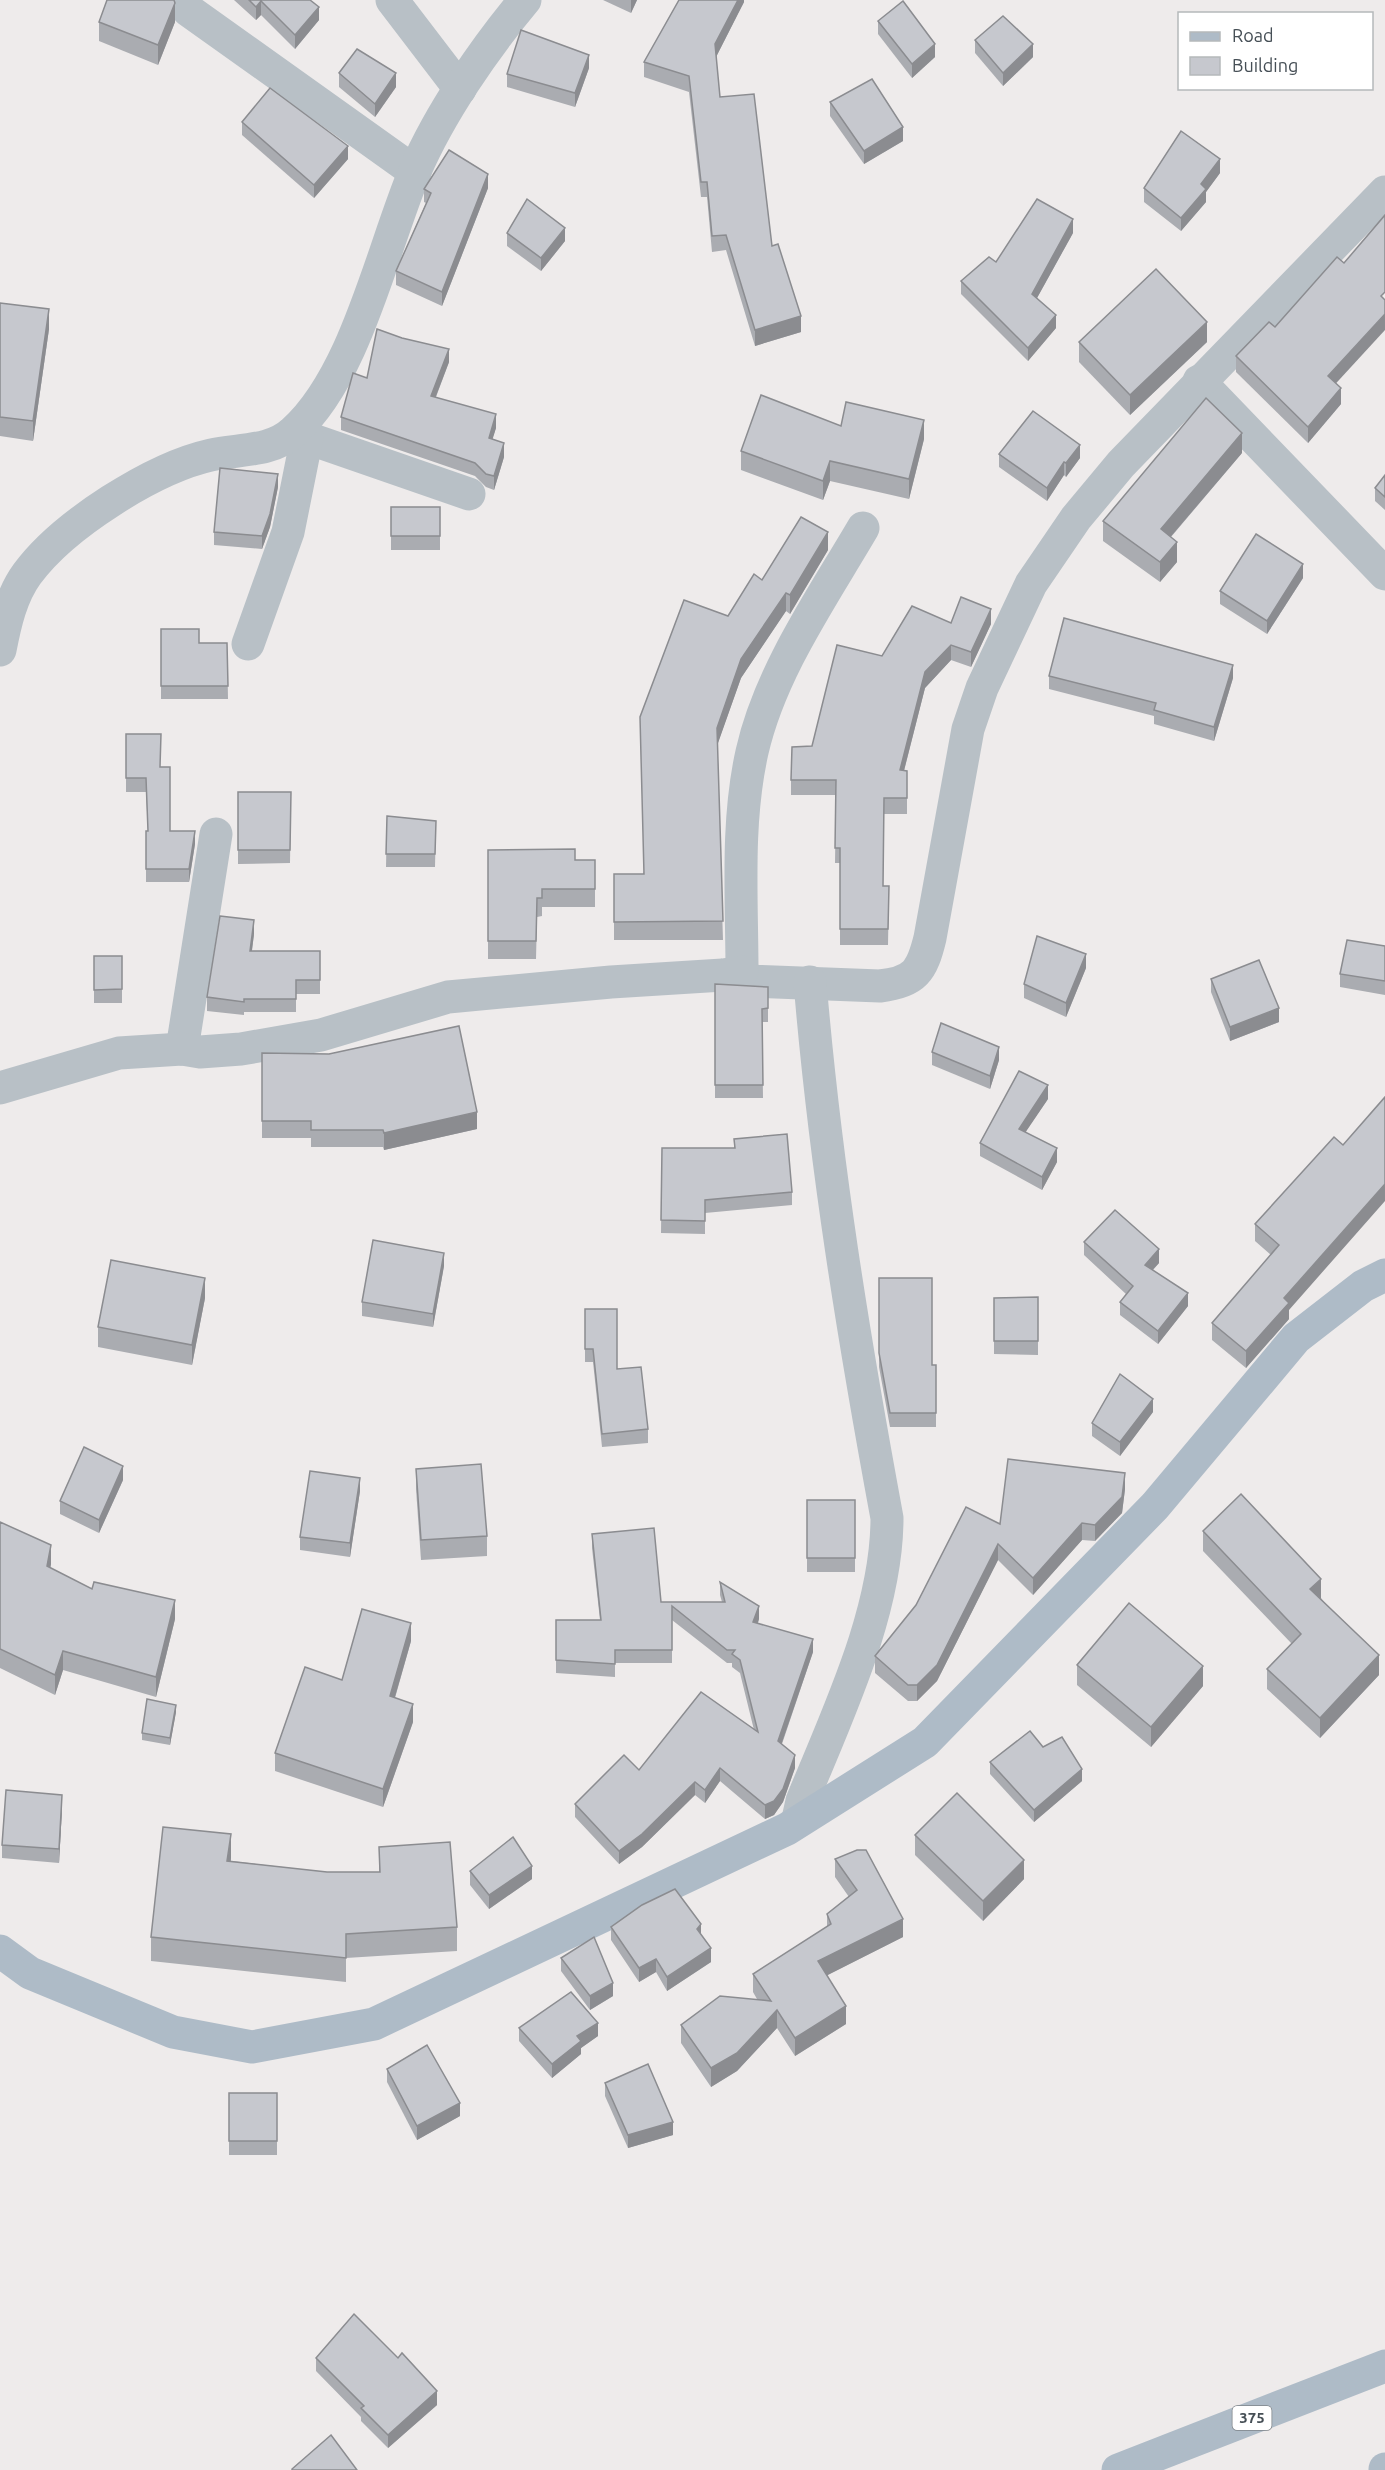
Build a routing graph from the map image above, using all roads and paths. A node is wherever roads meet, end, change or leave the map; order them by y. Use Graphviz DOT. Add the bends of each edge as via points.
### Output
graph roads {
  1 [pos="392,0"];
  2 [pos="525,0"];
  3 [pos="188,10"];
  4 [pos="460,89"];
  5 [pos="415,172"];
  6 [pos="1385,192"];
  7 [pos="1199,381"];
  8 [pos="300,435"];
  9 [pos="469,494"];
  10 [pos="863,528"];
  11 [pos="1385,574"];
  12 [pos="248,644"];
  13 [pos="0,650"];
  14 [pos="216,834"];
  15 [pos="742,972"];
  16 [pos="810,982"];
  17 [pos="182,1048"];
  18 [pos="0,1088"];
  19 [pos="1385,1275"];
  20 [pos="798,1819"];
  21 [pos="0,1951"];
  22 [pos="1385,2366"];
  23 [pos="1118,2470"];
  1 -- 4 [label="street"];
  2 -- 4 [label="street"];
  3 -- 5 [label="street"];
  4 -- 5 [label="street"];
  5 -- 8 [label="street" via="344,362"];
  6 -- 7 [label="street"];
  7 -- 11 [label="street"];
  7 -- 16 [label="street" via="1076,518 1031,584 1004,636 968,729 924,962 914,976 897,984"];
  8 -- 9 [label="street"];
  8 -- 12 [label="street" via="288,532"];
  8 -- 13 [label="street" via="195,460 143,482 110,502 45,553 26,575 12,600"];
  10 -- 15 [label="street" via="790,655 761,719 752,753 743,827"];
  14 -- 17 [label="street"];
  15 -- 16 [label="street" via="752,981"];
  15 -- 17 [label="street" via="448,997 321,1035 241,1049 200,1052"];
  16 -- 20 [label="street" via="822,1122 845,1283 887,1518 887,1553 880,1588 848,1687"];
  17 -- 18 [label="street" via="119,1053"];
  19 -- 20 [label="main road" via="1363,1286 1296,1338 1155,1506 925,1742"];
  20 -- 21 [label="main road" via="787,1829 374,2024 252,2047 173,2032 30,1973"];
  22 -- 23 [label="main road, 375"];
}
